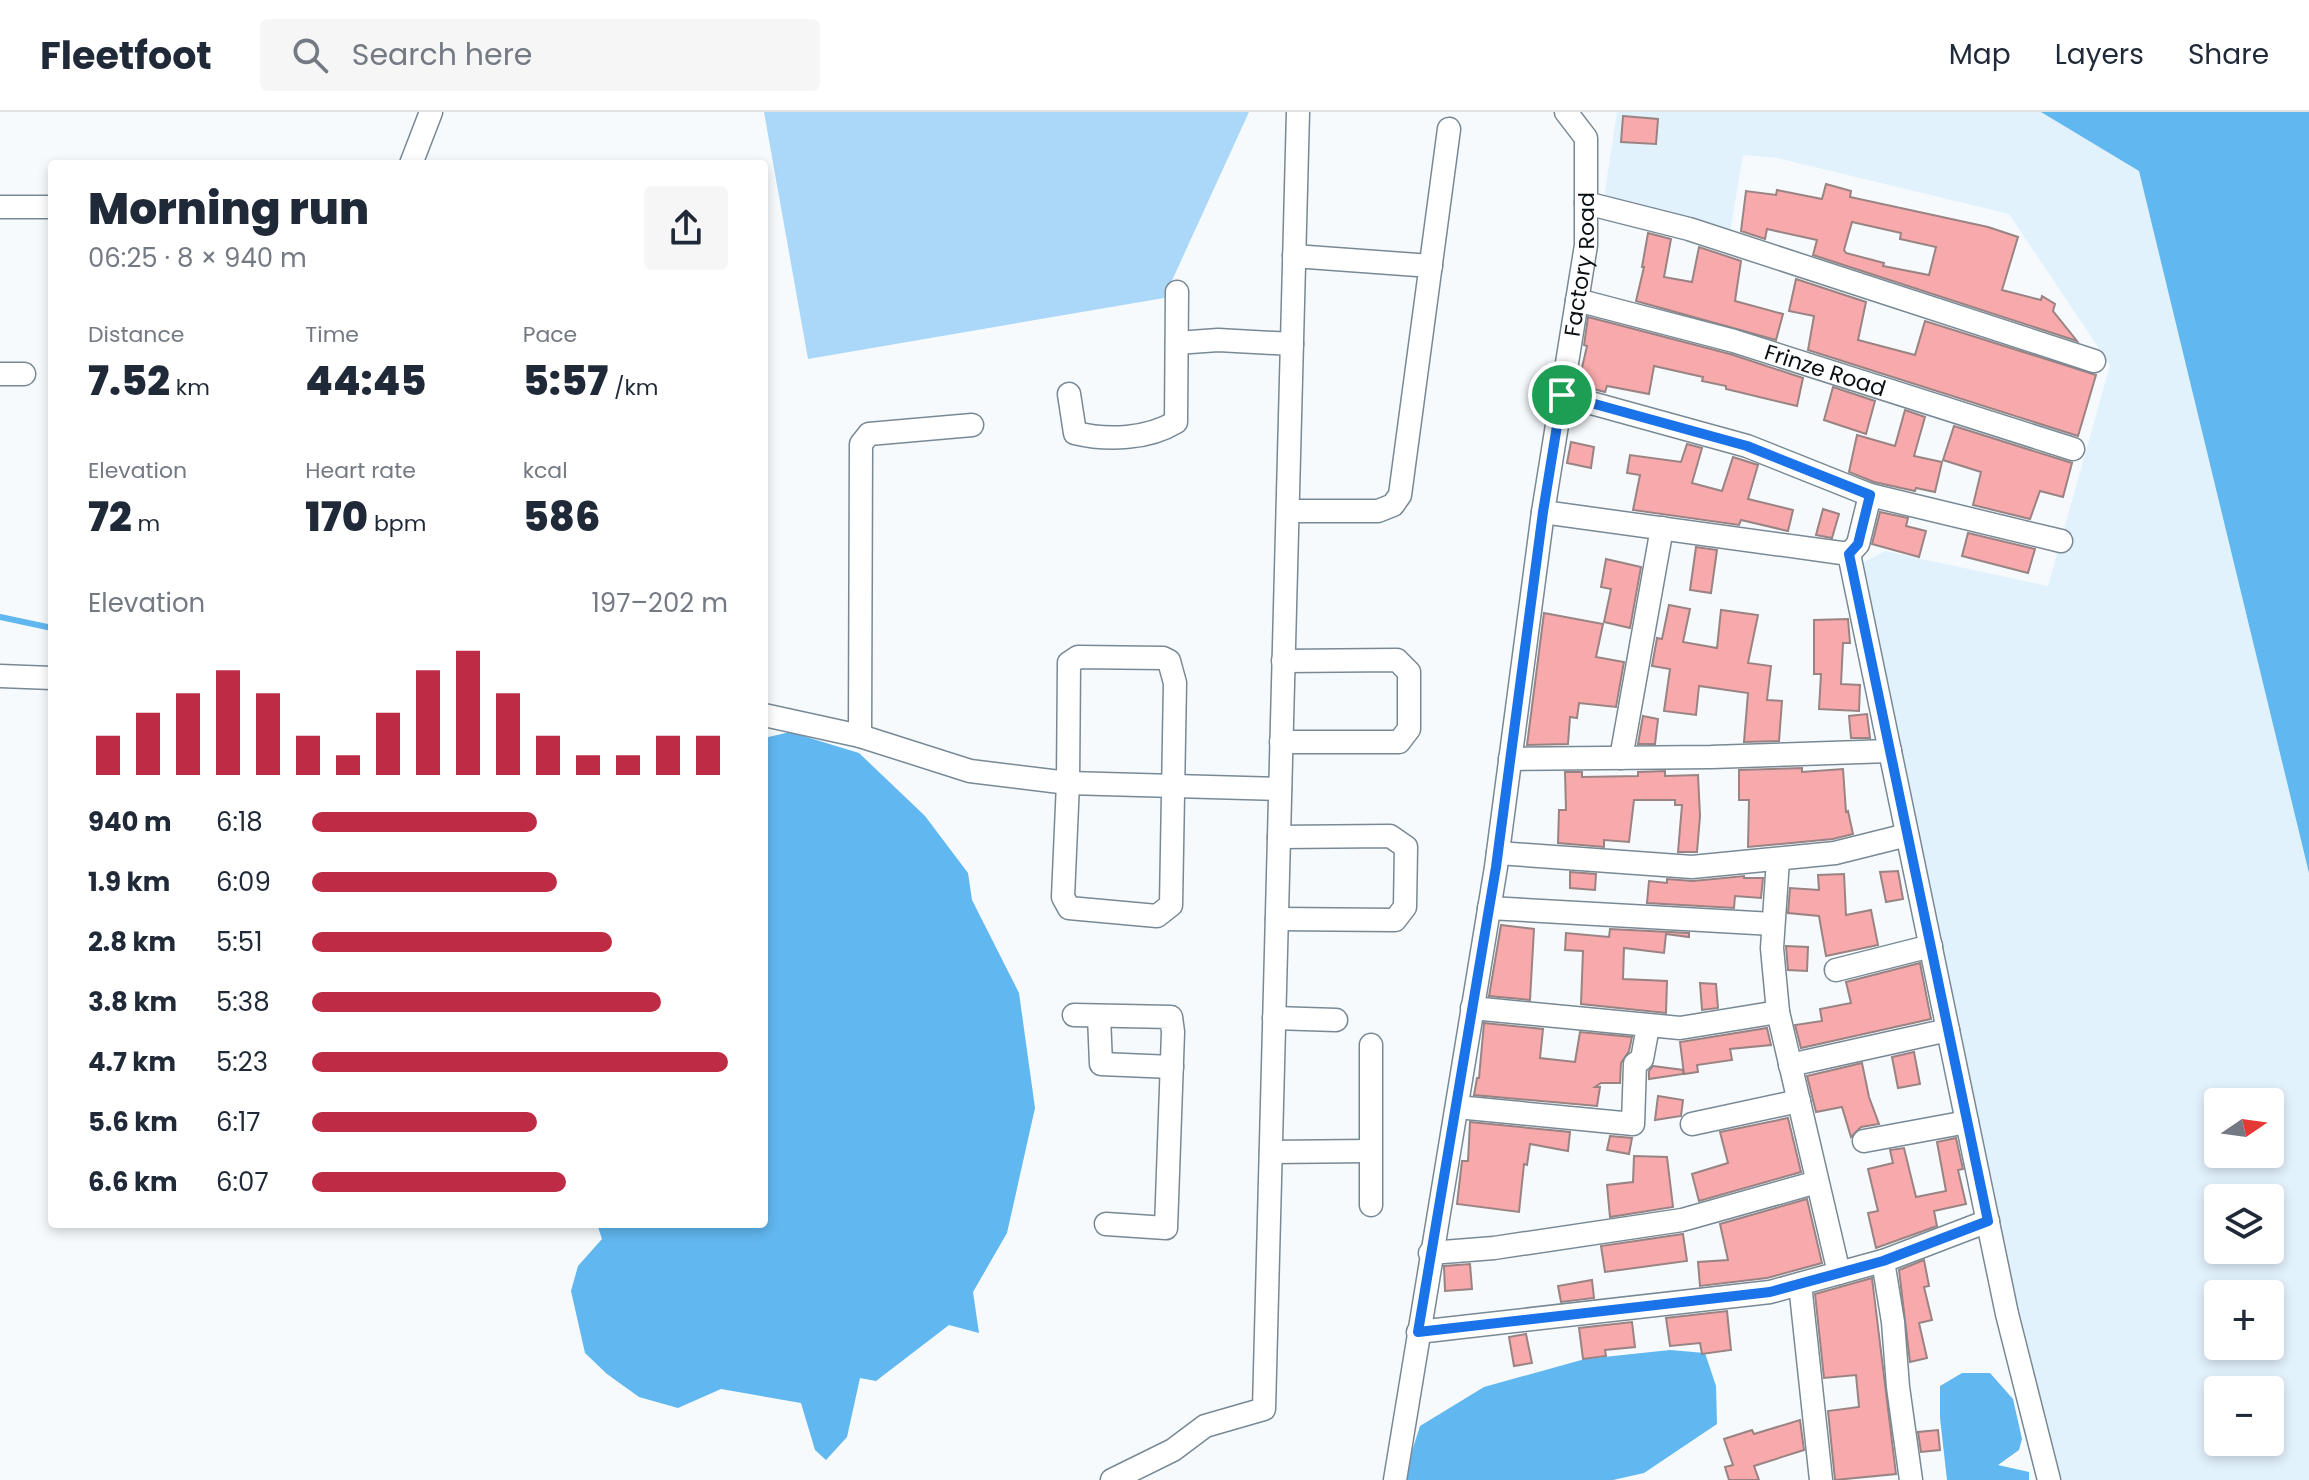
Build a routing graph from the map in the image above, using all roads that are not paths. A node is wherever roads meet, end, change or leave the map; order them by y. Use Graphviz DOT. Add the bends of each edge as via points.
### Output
graph roads {
  1 [pos="431,112"];
  2 [pos="1298,112"];
  3 [pos="1580,123"];
  4 [pos="1449,129"];
  5 [pos="413,160"];
  6 [pos="1586,203"];
  7 [pos="0,207"];
  8 [pos="48,207"];
  9 [pos="1294,256"];
  10 [pos="1431,266"];
  11 [pos="1177,292"];
  12 [pos="1577,300"];
  13 [pos="1177,343"];
  14 [pos="1292,344"];
  15 [pos="2094,361"];
  16 [pos="0,374"];
  17 [pos="24,374"];
  18 [pos="1069,394"];
  19 [pos="1562,395"];
  20 [pos="972,425"];
  21 [pos="2073,449"];
  22 [pos="1870,495"];
  23 [pos="1288,511"];
  24 [pos="1543,512"];
  25 [pos="1662,528"];
  26 [pos="2061,541"];
  27 [pos="1849,554"];
  28 [pos="1283,661"];
  29 [pos="0,676"];
  30 [pos="48,678"];
  31 [pos="768,716"];
  32 [pos="860,736"];
  33 [pos="1281,742"];
  34 [pos="1890,751"];
  35 [pos="1621,758"];
  36 [pos="1510,759"];
  37 [pos="1068,783"];
  38 [pos="1173,786"];
  39 [pos="1280,789"];
  40 [pos="1907,835"];
  41 [pos="1279,837"];
  42 [pos="1498,853"];
  43 [pos="1778,860"];
  44 [pos="1489,908"];
  45 [pos="1277,919"];
  46 [pos="1773,924"];
  47 [pos="1931,946"];
  48 [pos="1836,970"];
  49 [pos="1472,1008"];
  50 [pos="1778,1012"];
  51 [pos="1074,1015"];
  52 [pos="1099,1016"];
  53 [pos="1274,1018"];
  54 [pos="1336,1020"];
  55 [pos="1648,1027"];
  56 [pos="1948,1030"];
  57 [pos="1371,1045"];
  58 [pos="1790,1065"];
  59 [pos="1172,1067"];
  60 [pos="1799,1101"];
  61 [pos="1457,1107"];
  62 [pos="1967,1122"];
  63 [pos="1692,1124"];
  64 [pos="1864,1141"];
  65 [pos="1370,1151"];
  66 [pos="1271,1152"];
  67 [pos="1817,1182"];
  68 [pos="1371,1205"];
  69 [pos="1988,1221"];
  70 [pos="1106,1224"];
  71 [pos="1430,1253"];
  72 [pos="1883,1261"];
  73 [pos="1839,1273"];
  74 [pos="1800,1284"];
  75 [pos="1418,1332"];
  76 [pos="1906,1479"];
  77 [pos="1112,1480"];
  78 [pos="1395,1480"];
  79 [pos="1821,1480"];
  80 [pos="2049,1480"];
  1 -- 5 [label="street"];
  2 -- 9 [label="street"];
  3 -- 6 [label="street, Factory Road"];
  4 -- 10 [label="street"];
  6 -- 12 [label="street, Factory Road"];
  6 -- 15 [label="street" via="1689,229"];
  7 -- 8 [label="street"];
  9 -- 10 [label="street"];
  9 -- 14 [label="street"];
  10 -- 23 [label="street" via="1400,495 1378,511"];
  11 -- 13 [label="street"];
  12 -- 19 [label="street, Factory Road"];
  12 -- 21 [label="street, Frinze Road" via="1734,341"];
  13 -- 14 [label="street"];
  13 -- 18 [label="street" via="1176,422 1161,431 1100,439 1075,433"];
  14 -- 23 [label="street"];
  16 -- 17 [label="street"];
  19 -- 22 [label="street" via="1747,446"];
  19 -- 24 [label="street, Factory Road"];
  20 -- 32 [label="street" via="869,434 861,444"];
  22 -- 26 [label="street"];
  22 -- 27 [label="street" via="1858,544"];
  23 -- 28 [label="street"];
  24 -- 25 [label="street"];
  24 -- 36 [label="street, Factory Road"];
  25 -- 27 [label="street"];
  25 -- 35 [label="street"];
  27 -- 34 [label="street"];
  28 -- 33 [label="street"];
  28 -- 33 [label="street" via="1397,660 1409,672 1409,729 1399,742"];
  29 -- 30 [label="street"];
  31 -- 32 [label="street"];
  32 -- 37 [label="street" via="970,771"];
  33 -- 39 [label="street"];
  34 -- 35 [label="street"];
  34 -- 40 [label="street"];
  35 -- 36 [label="street"];
  36 -- 42 [label="street, Factory Road"];
  37 -- 38 [label="street"];
  37 -- 38 [label="street" via="1069,663 1078,657 1163,658 1169,661 1175,683"];
  37 -- 38 [label="street" via="1063,897 1069,908 1157,916 1171,905"];
  38 -- 39 [label="street"];
  39 -- 41 [label="street"];
  40 -- 43 [label="street"];
  40 -- 47 [label="street"];
  41 -- 45 [label="street"];
  41 -- 45 [label="street" via="1390,836 1406,847 1405,907 1395,920"];
  42 -- 43 [label="street" via="1692,867"];
  42 -- 44 [label="street, Factory Road"];
  43 -- 46 [label="street"];
  44 -- 46 [label="street"];
  44 -- 49 [label="street, Factory Road"];
  45 -- 53 [label="street"];
  46 -- 50 [label="street"];
  47 -- 48 [label="street"];
  47 -- 56 [label="street"];
  49 -- 55 [label="street"];
  49 -- 61 [label="street, Factory Road"];
  50 -- 55 [label="street" via="1680,1028"];
  50 -- 58 [label="street"];
  51 -- 52 [label="street"];
  52 -- 59 [label="street" via="1101,1064"];
  52 -- 59 [label="street" via="1171,1017"];
  53 -- 54 [label="street"];
  53 -- 66 [label="street"];
  55 -- 61 [label="street" via="1642,1059 1635,1064 1633,1124"];
  56 -- 58 [label="street"];
  56 -- 62 [label="street"];
  57 -- 65 [label="street"];
  58 -- 60 [label="street"];
  59 -- 70 [label="street" via="1166,1228"];
  60 -- 63 [label="street"];
  60 -- 67 [label="street"];
  61 -- 71 [label="street, Factory Road"];
  62 -- 64 [label="street"];
  62 -- 69 [label="street"];
  65 -- 66 [label="street"];
  65 -- 68 [label="street"];
  66 -- 77 [label="street" via="1264,1409 1205,1426 1173,1450"];
  67 -- 71 [label="street" via="1682,1220"];
  67 -- 73 [label="street"];
  69 -- 72 [label="street"];
  69 -- 80 [label="street"];
  71 -- 75 [label="street, Factory Road"];
  72 -- 73 [label="street"];
  72 -- 76 [label="street"];
  73 -- 74 [label="street"];
  74 -- 75 [label="street" via="1770,1292"];
  74 -- 79 [label="street"];
  75 -- 78 [label="street, Factory Road"];
}
